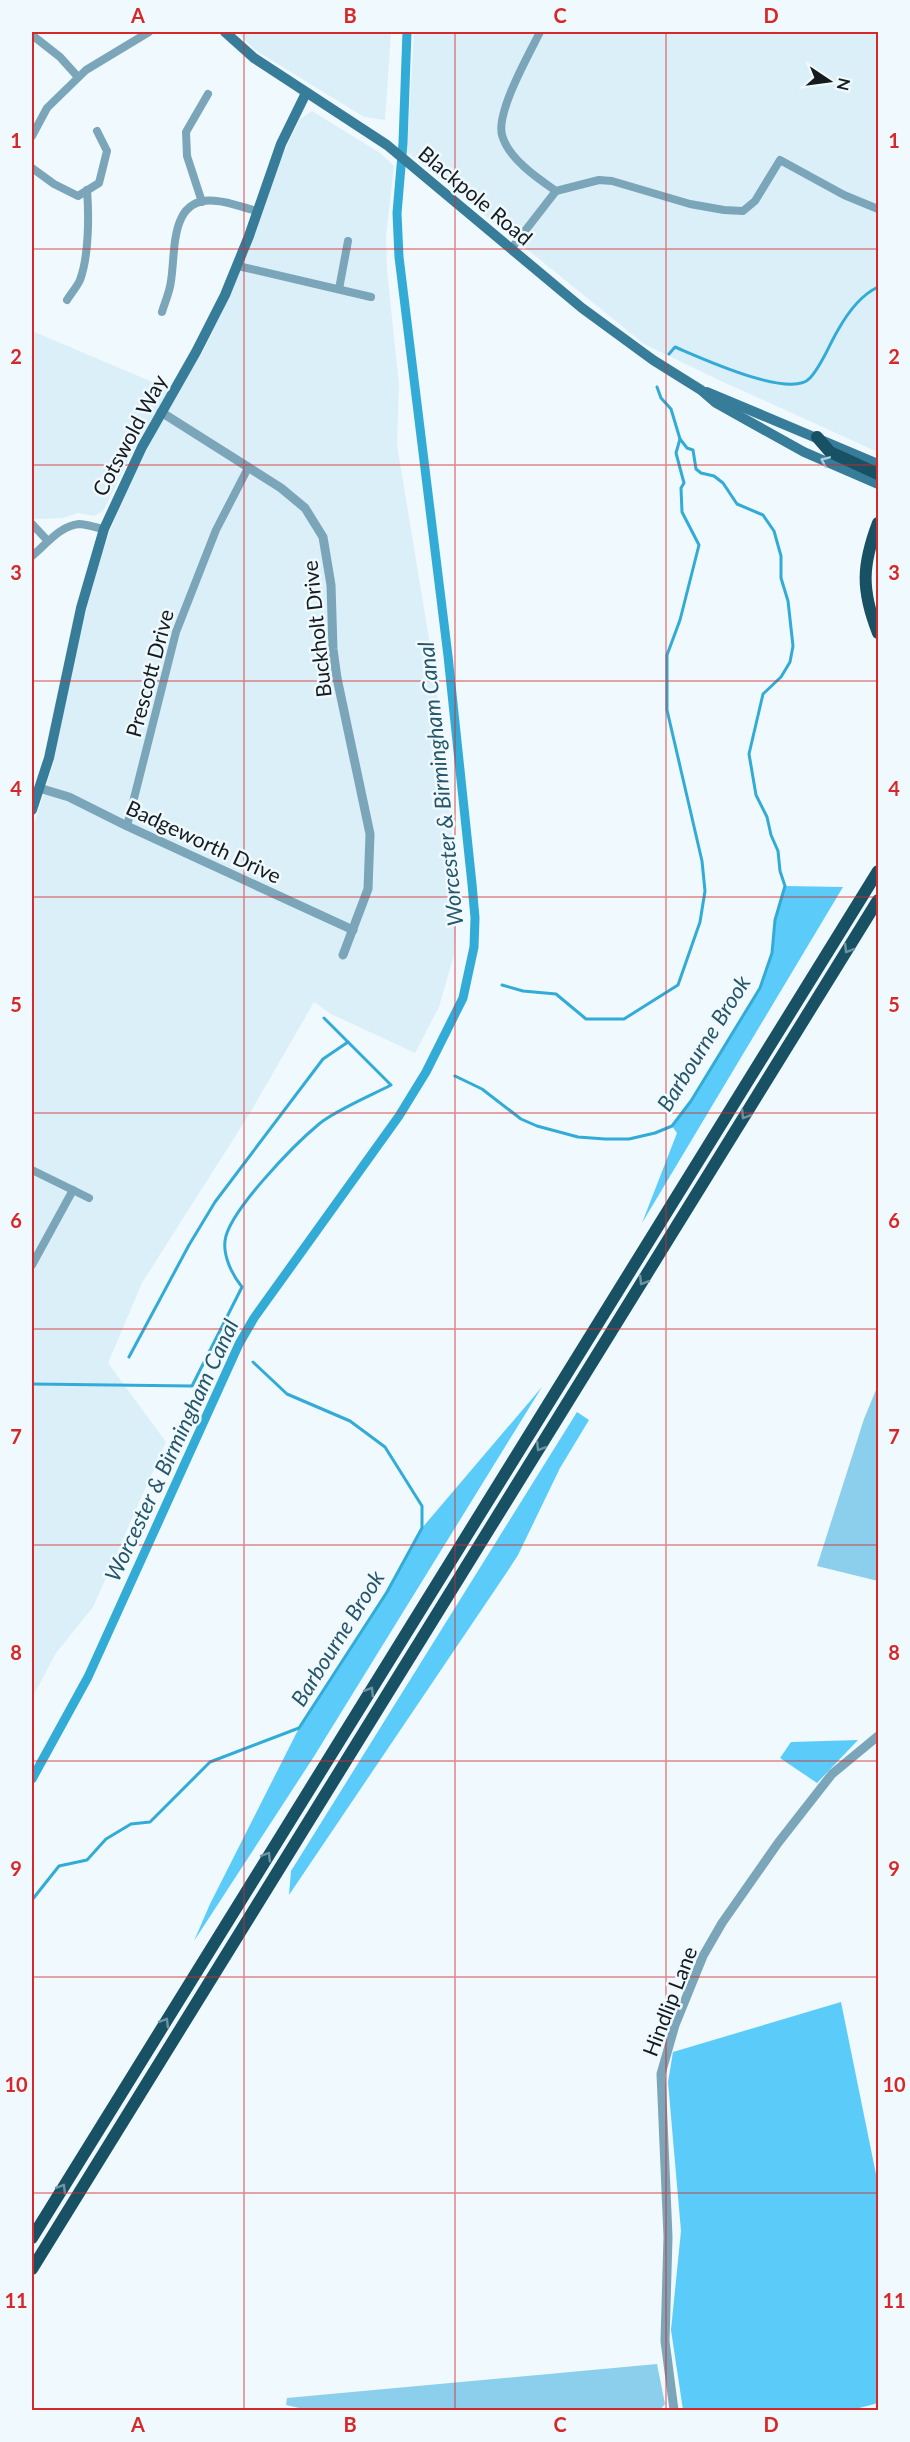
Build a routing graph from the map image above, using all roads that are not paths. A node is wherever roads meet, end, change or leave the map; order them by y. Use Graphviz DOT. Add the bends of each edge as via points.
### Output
graph roads {
  1 [pos="225,32"];
  2 [pos="540,32"];
  3 [pos="144,33"];
  4 [pos="32,35"];
  5 [pos="78,77"];
  6 [pos="306,93"];
  7 [pos="208,94"];
  8 [pos="97,131"];
  9 [pos="32,136"];
  10 [pos="32,168"];
  11 [pos="87,190"];
  12 [pos="556,191"];
  13 [pos="202,202"];
  14 [pos="879,209"];
  15 [pos="257,211"];
  16 [pos="348,241"];
  17 [pos="511,249"];
  18 [pos="238,266"];
  19 [pos="339,289"];
  20 [pos="371,297"];
  21 [pos="67,300"];
  22 [pos="162,312"];
  23 [pos="701,390"];
  24 [pos="161,412"];
  25 [pos="817,437"];
  26 [pos="879,464"];
  27 [pos="248,468"];
  28 [pos="879,474"];
  29 [pos="879,484"];
  30 [pos="879,523"];
  31 [pos="32,524"];
  32 [pos="104,529"];
  33 [pos="47,540"];
  34 [pos="32,556"];
  35 [pos="879,633"];
  36 [pos="39,788"];
  37 [pos="32,810"];
  38 [pos="127,826"];
  39 [pos="879,871"];
  40 [pos="879,900"];
  41 [pos="352,930"];
  42 [pos="343,955"];
  43 [pos="32,1170"];
  44 [pos="73,1190"];
  45 [pos="89,1198"];
  46 [pos="32,1265"];
  47 [pos="879,1736"];
  48 [pos="32,2238"];
  49 [pos="32,2270"];
  50 [pos="674,2410"];
  1 -- 6 [label="main road, Blackpole Road" via="254,58"];
  2 -- 12 [label="street" via="513,87 501,120 501,134 508,150"];
  3 -- 5 [label="street"];
  4 -- 5 [label="street"];
  5 -- 9 [label="street" via="47,108"];
  6 -- 15 [label="main road, Cotswold Way" via="281,144"];
  6 -- 17 [label="main road, Blackpole Road" via="387,145"];
  7 -- 13 [label="street" via="186,132 187,156"];
  8 -- 11 [label="street" via="107,151 99,183"];
  10 -- 11 [label="street" via="78,195"];
  11 -- 21 [label="street" via="89,218 84,260 80,280"];
  12 -- 14 [label="street" via="599,180 612,181 690,204 743,211 755,201 780,160"];
  12 -- 17 [label="street"];
  13 -- 15 [label="street" via="215,200"];
  13 -- 22 [label="street" via="187,208 178,220 171,284"];
  15 -- 18 [label="main road, Cotswold Way"];
  16 -- 19 [label="street"];
  17 -- 23 [label="main road, Blackpole Road" via="620,337"];
  18 -- 19 [label="street"];
  18 -- 24 [label="main road, Cotswold Way" via="213,322"];
  19 -- 20 [label="street"];
  23 -- 25 [label="main road, Blackpole Road"];
  29 -- 23 [label="main road, Blackpole Road, one-way" via="804,452 716,403"];
  24 -- 27 [label="street, Buckholt Drive"];
  24 -- 32 [label="main road, Cotswold Way"];
  25 -- 26 [label="main road, Blackpole Road"];
  25 -- 28 [label="highway" via="830,452"];
  27 -- 38 [label="street, Prescott Drive" via="216,530 176,632"];
  27 -- 41 [label="street, Buckholt Drive" via="305,508 323,537 332,585 336,678 370,834 368,889"];
  30 -- 35 [label="highway" via="864,575 867,604"];
  31 -- 33 [label="street"];
  32 -- 33 [label="street" via="79,524"];
  32 -- 36 [label="main road, Cotswold Way" via="81,608"];
  33 -- 34 [label="street"];
  36 -- 37 [label="main road, Cotswold Way"];
  36 -- 38 [label="street, Badgeworth Drive" via="69,797"];
  38 -- 41 [label="street, Badgeworth Drive"];
  48 -- 39 [label="highway, one-way"];
  40 -- 49 [label="highway, one-way"];
  41 -- 42 [label="street, Buckholt Drive"];
  43 -- 44 [label="street"];
  44 -- 45 [label="street"];
  44 -- 46 [label="street"];
  47 -- 50 [label="street, Hindlip Lane" via="832,1774 722,1923 704,1956 664,2057 661,2074 669,2237 665,2341"];
}
